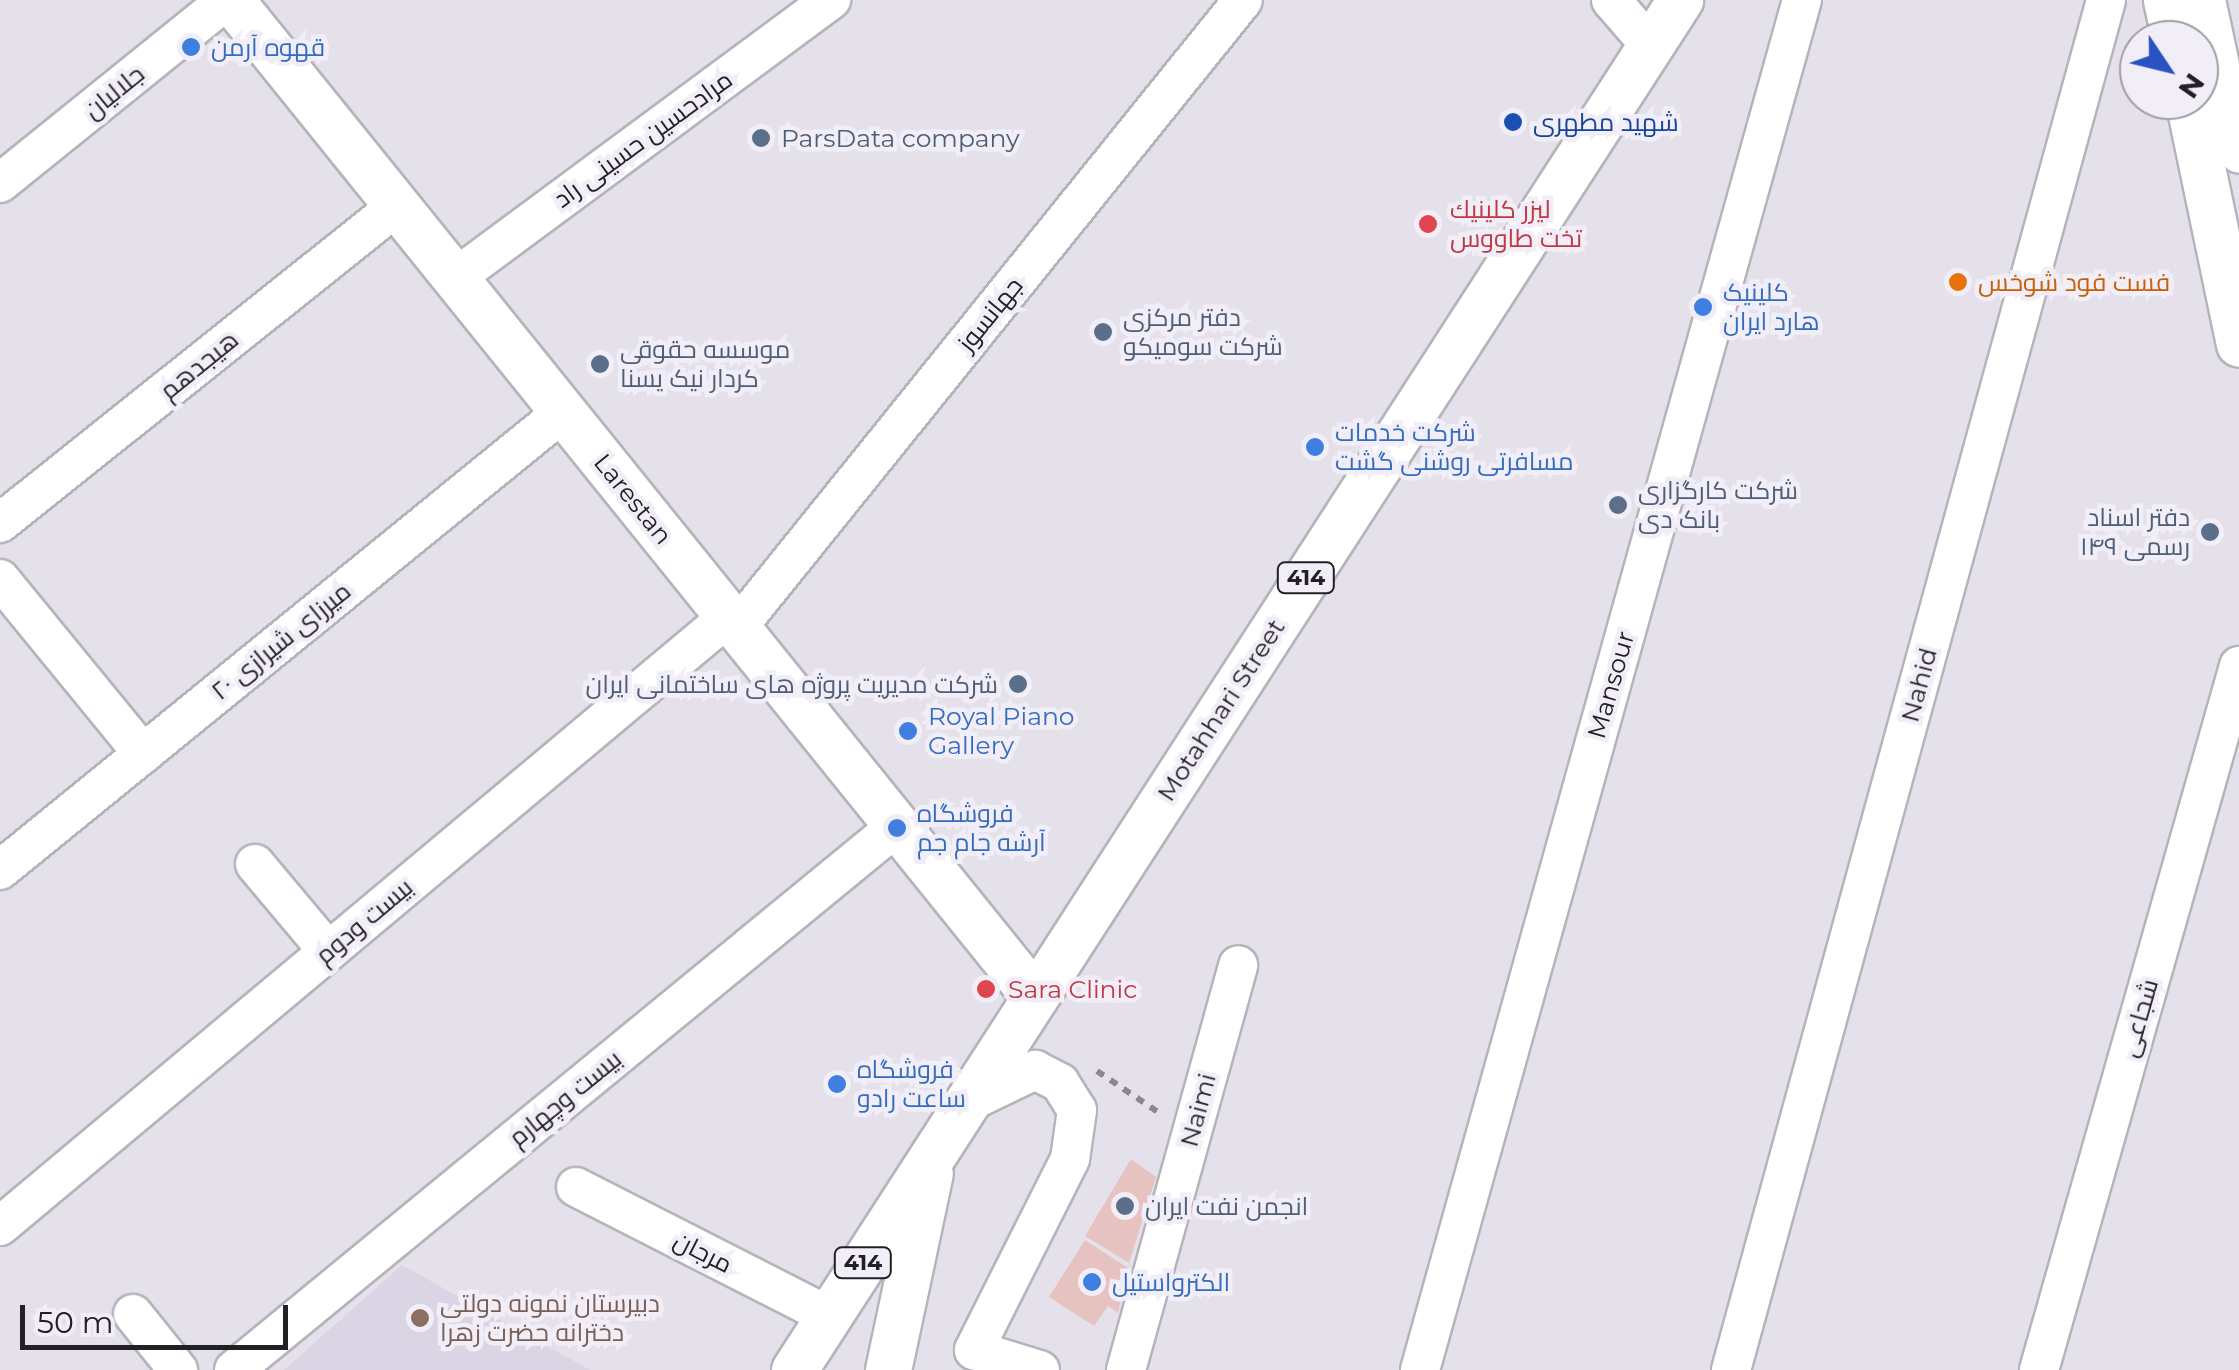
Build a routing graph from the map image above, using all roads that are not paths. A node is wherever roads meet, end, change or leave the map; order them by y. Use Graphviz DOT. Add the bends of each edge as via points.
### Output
graph roads {
  1 [pos="229,0"];
  2 [pos="831,0"];
  3 [pos="1243,0"];
  4 [pos="1611,0"];
  5 [pos="1680,0"];
  6 [pos="1802,0"];
  7 [pos="2106,0"];
  8 [pos="2206,0"];
  9 [pos="1650,45"];
  10 [pos="2192,120"];
  11 [pos="2239,154"];
  12 [pos="0,183"];
  13 [pos="397,206"];
  14 [pos="455,278"];
  15 [pos="2239,344"];
  16 [pos="563,412"];
  17 [pos="0,523"];
  18 [pos="0,579"];
  19 [pos="733,622"];
  20 [pos="2239,666"];
  21 [pos="143,754"];
  22 [pos="897,826"];
  23 [pos="254,864"];
  24 [pos="0,870"];
  25 [pos="328,951"];
  26 [pos="1238,965"];
  27 [pos="1035,998"];
  28 [pos="967,1103"];
  29 [pos="933,1156"];
  30 [pos="576,1187"];
  31 [pos="0,1226"];
  32 [pos="133,1314"];
  33 [pos="829,1316"];
  34 [pos="178,1370"];
  35 [pos="234,1370"];
  36 [pos="794,1370"];
  37 [pos="888,1370"];
  38 [pos="1040,1370"];
  39 [pos="1126,1370"];
  40 [pos="1420,1370"];
  41 [pos="1731,1370"];
  42 [pos="2040,1370"];
  1 -- 12 [label="street, جلالیان"];
  1 -- 13 [label="main road, Larestan"];
  2 -- 14 [label="street, مرادحسین حسینی راد"];
  3 -- 19 [label="street, جهانسوز"];
  4 -- 9 [label="street"];
  5 -- 9 [label="main road, Motahhari Street / 414"];
  6 -- 40 [label="street, Mansour"];
  7 -- 41 [label="street, Nahid"];
  8 -- 11 [label="street"];
  9 -- 27 [label="main road, Motahhari Street / 414"];
  10 -- 15 [label="main road"];
  13 -- 14 [label="main road, Larestan"];
  13 -- 17 [label="street, هیجدهم"];
  14 -- 16 [label="main road, Larestan"];
  16 -- 19 [label="main road, Larestan"];
  16 -- 21 [label="street, میرزای شیرازی ۲۰"];
  18 -- 21 [label="street"];
  19 -- 22 [label="main road, Larestan"];
  19 -- 25 [label="street, بیست ودوم"];
  20 -- 42 [label="street, شجاعی"];
  21 -- 24 [label="street, میرزای شیرازی ۲۰"];
  22 -- 27 [label="main road, Larestan"];
  22 -- 35 [label="street, بیست وچهارم"];
  23 -- 25 [label="street"];
  25 -- 31 [label="street, بیست ودوم"];
  26 -- 39 [label="street, Naimi"];
  27 -- 28 [label="main road, Motahhari Street / 414"];
  28 -- 29 [label="main road, Motahhari Street / 414"];
  28 -- 38 [label="street" via="1035,1070 1060,1083 1077,1110 1070,1159 974,1350"];
  29 -- 33 [label="main road, Motahhari Street / 414"];
  29 -- 37 [label="main road"];
  30 -- 33 [label="street, مرجان"];
  32 -- 34 [label="street"];
  33 -- 36 [label="main road, Motahhari Street / 414"];
}
